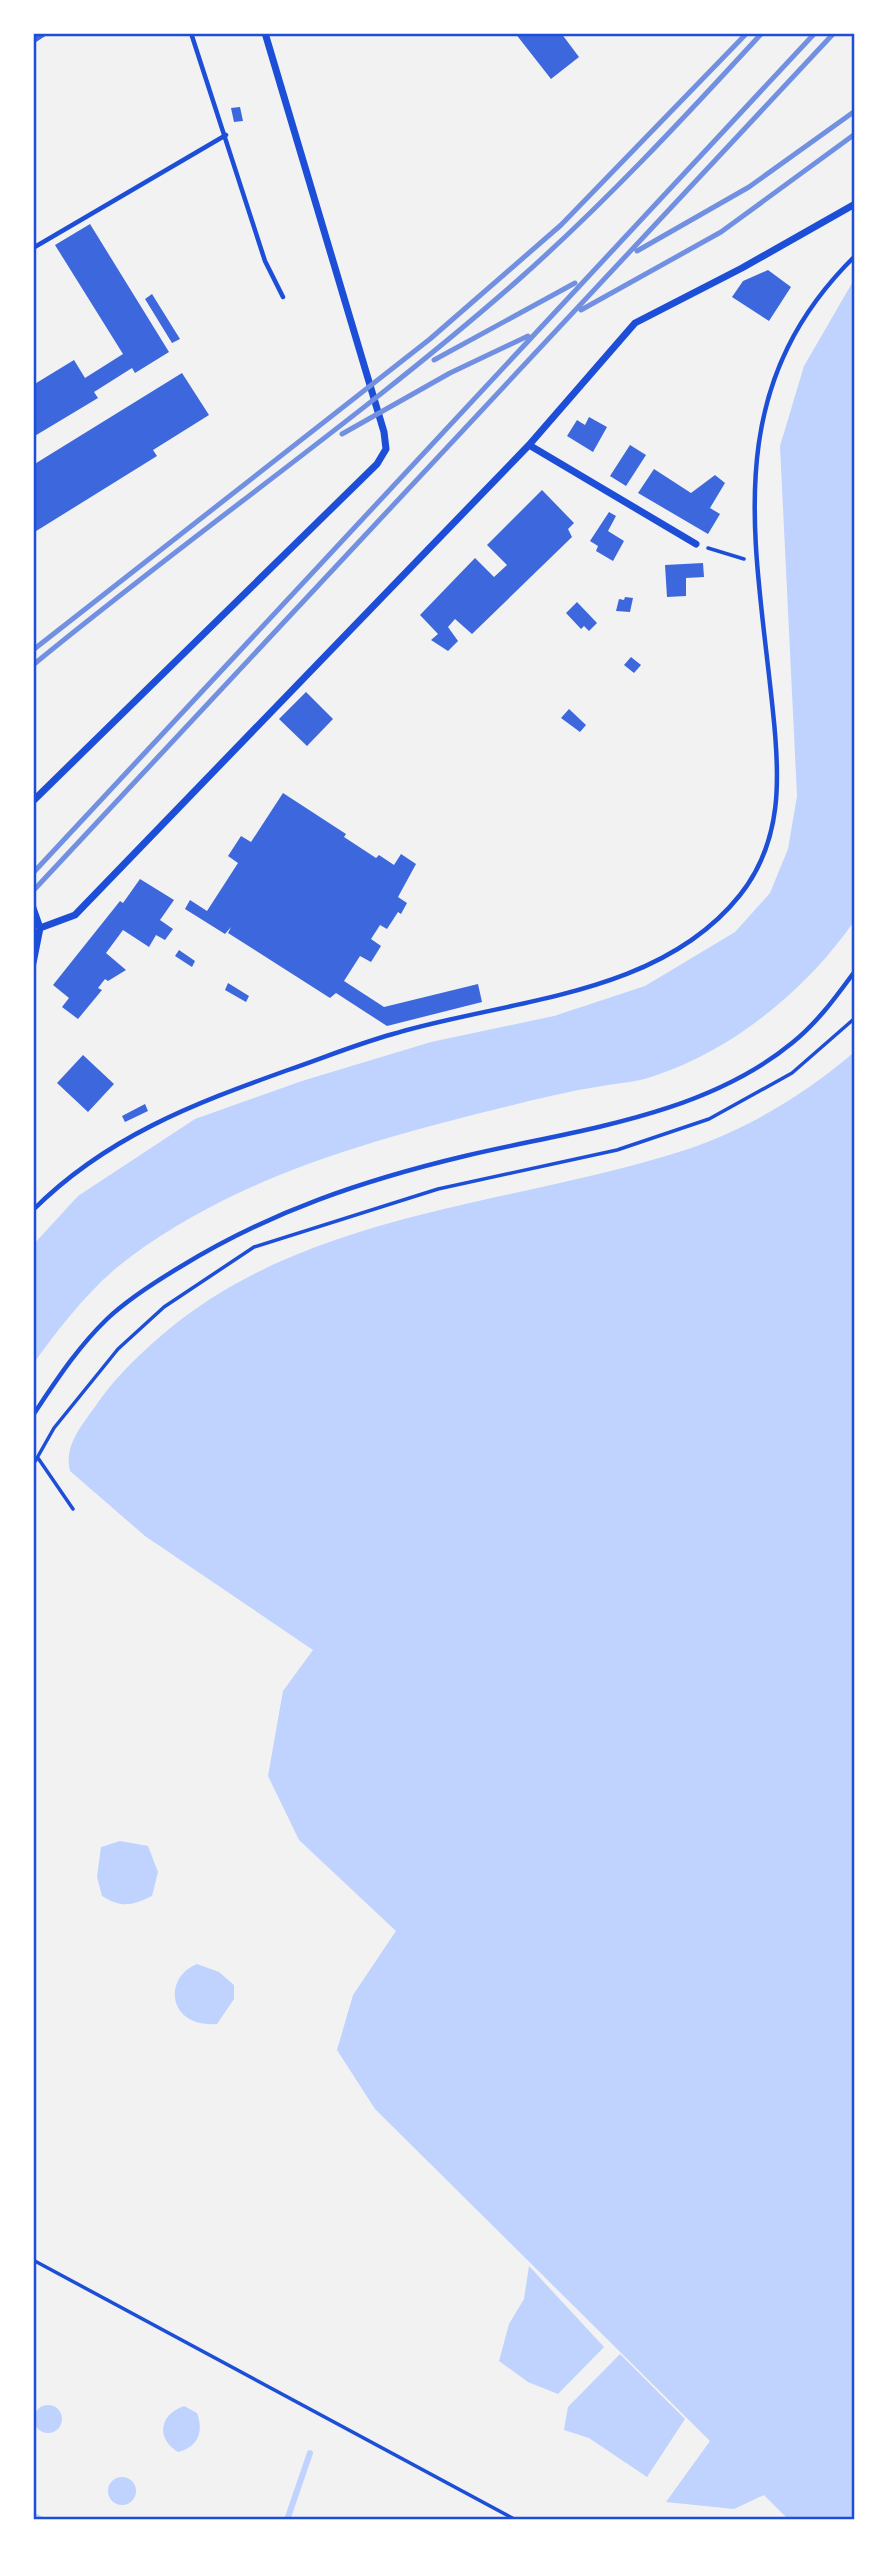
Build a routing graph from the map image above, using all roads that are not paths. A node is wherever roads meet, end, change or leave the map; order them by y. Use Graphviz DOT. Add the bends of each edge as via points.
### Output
graph roads {
  1 [pos="191,33"];
  2 [pos="265,33"];
  3 [pos="226,135"];
  4 [pos="855,204"];
  5 [pos="33,248"];
  6 [pos="855,256"];
  7 [pos="283,297"];
  8 [pos="529,445"];
  9 [pos="695,544"];
  10 [pos="33,801"];
  11 [pos="33,908"];
  12 [pos="40,928"];
  13 [pos="33,963"];
  14 [pos="855,971"];
  15 [pos="33,1209"];
  16 [pos="33,1415"];
  1 -- 3 [label="lane"];
  2 -- 10 [label="street" via="386,449 377,464"];
  3 -- 5 [label="lane"];
  3 -- 7 [label="lane" via="265,261"];
  4 -- 8 [label="street" via="635,323"];
  6 -- 15 [label="lane" via="813,304 788,347 765,401 756,445 756,563 779,775 765,855 742,893 708,930 672,954 593,985 393,1034 183,1110 122,1139 65,1177"];
  8 -- 9 [label="street"];
  8 -- 12 [label="street" via="75,915"];
  11 -- 12 [label="street"];
  12 -- 13 [label="street"];
  14 -- 16 [label="lane" via="793,1043 708,1092 654,1113 347,1187 273,1216 211,1248 153,1283 108,1318 69,1360"];
}
